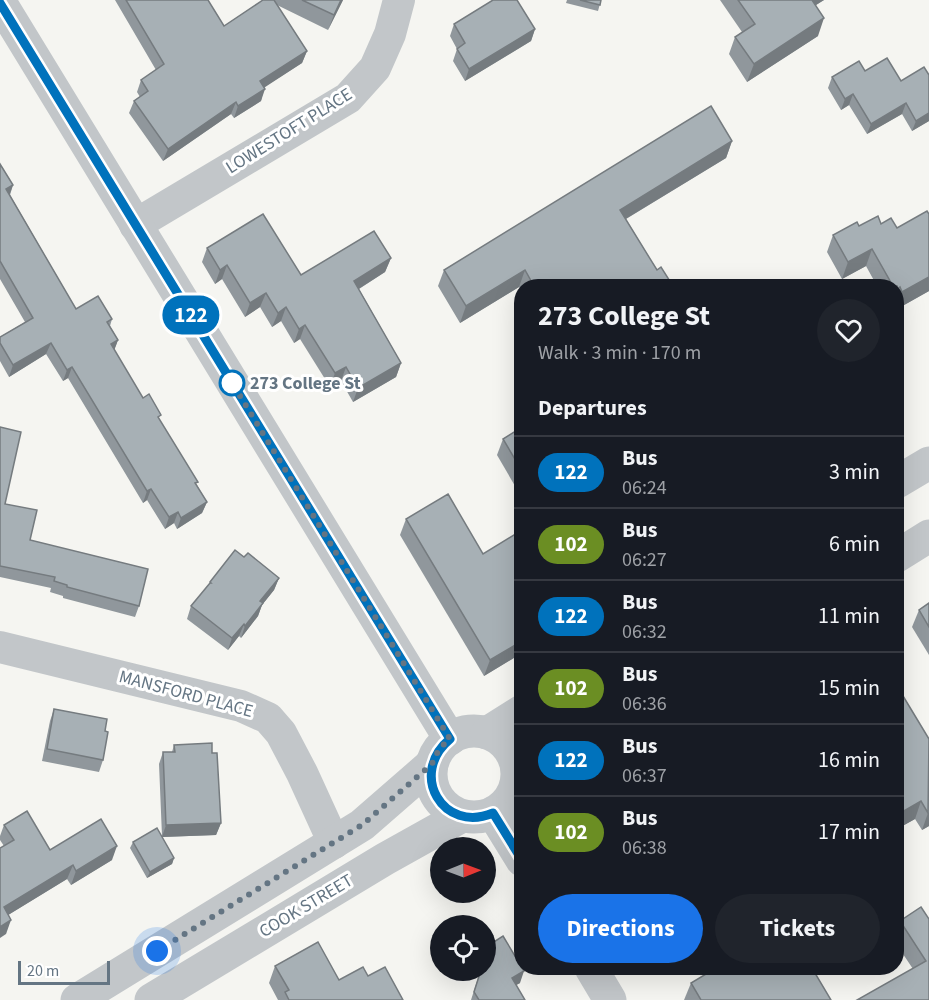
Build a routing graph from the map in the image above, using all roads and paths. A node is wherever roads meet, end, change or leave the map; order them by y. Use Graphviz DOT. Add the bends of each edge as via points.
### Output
graph roads {
  1 [pos="399,0"];
  2 [pos="0,3"];
  3 [pos="135,225"];
  4 [pos="929,463"];
  5 [pos="904,478"];
  6 [pos="929,536"];
  7 [pos="904,552"];
  8 [pos="0,647"];
  9 [pos="514,716"];
  10 [pos="487,733"];
  11 [pos="441,751"];
  12 [pos="514,758"];
  13 [pos="514,785"];
  14 [pos="497,804"];
  15 [pos="514,842"];
  16 [pos="334,843"];
  17 [pos="297,865"];
  18 [pos="316,900"];
  19 [pos="595,975"];
  20 [pos="76,1000"];
  21 [pos="151,1000"];
  22 [pos="610,1000"];
  1 -- 3 [label="street, LOWESTOFT PLACE" via="375,68 348,98"];
  2 -- 3 [label="street"];
  3 -- 11 [label="street"];
  4 -- 5 [label="street"];
  6 -- 7 [label="street"];
  8 -- 16 [label="street, MANSFORD PLACE" via="241,706 268,718 281,733"];
  9 -- 10 [label="street"];
  10 -- 11 [label="street" via="458,734"];
  10 -- 12 [label="street" via="508,747"];
  11 -- 14 [label="street" via="431,777 434,790 450,811"];
  11 -- 16 [label="street" via="362,825"];
  13 -- 14 [label="street"];
  14 -- 15 [label="street"];
  14 -- 18 [label="street, COOK STREET" via="385,859"];
  16 -- 17 [label="street"];
  17 -- 18 [label="street"];
  17 -- 20 [label="street"];
  18 -- 21 [label="street, COOK STREET"];
  19 -- 22 [label="street"];
}
